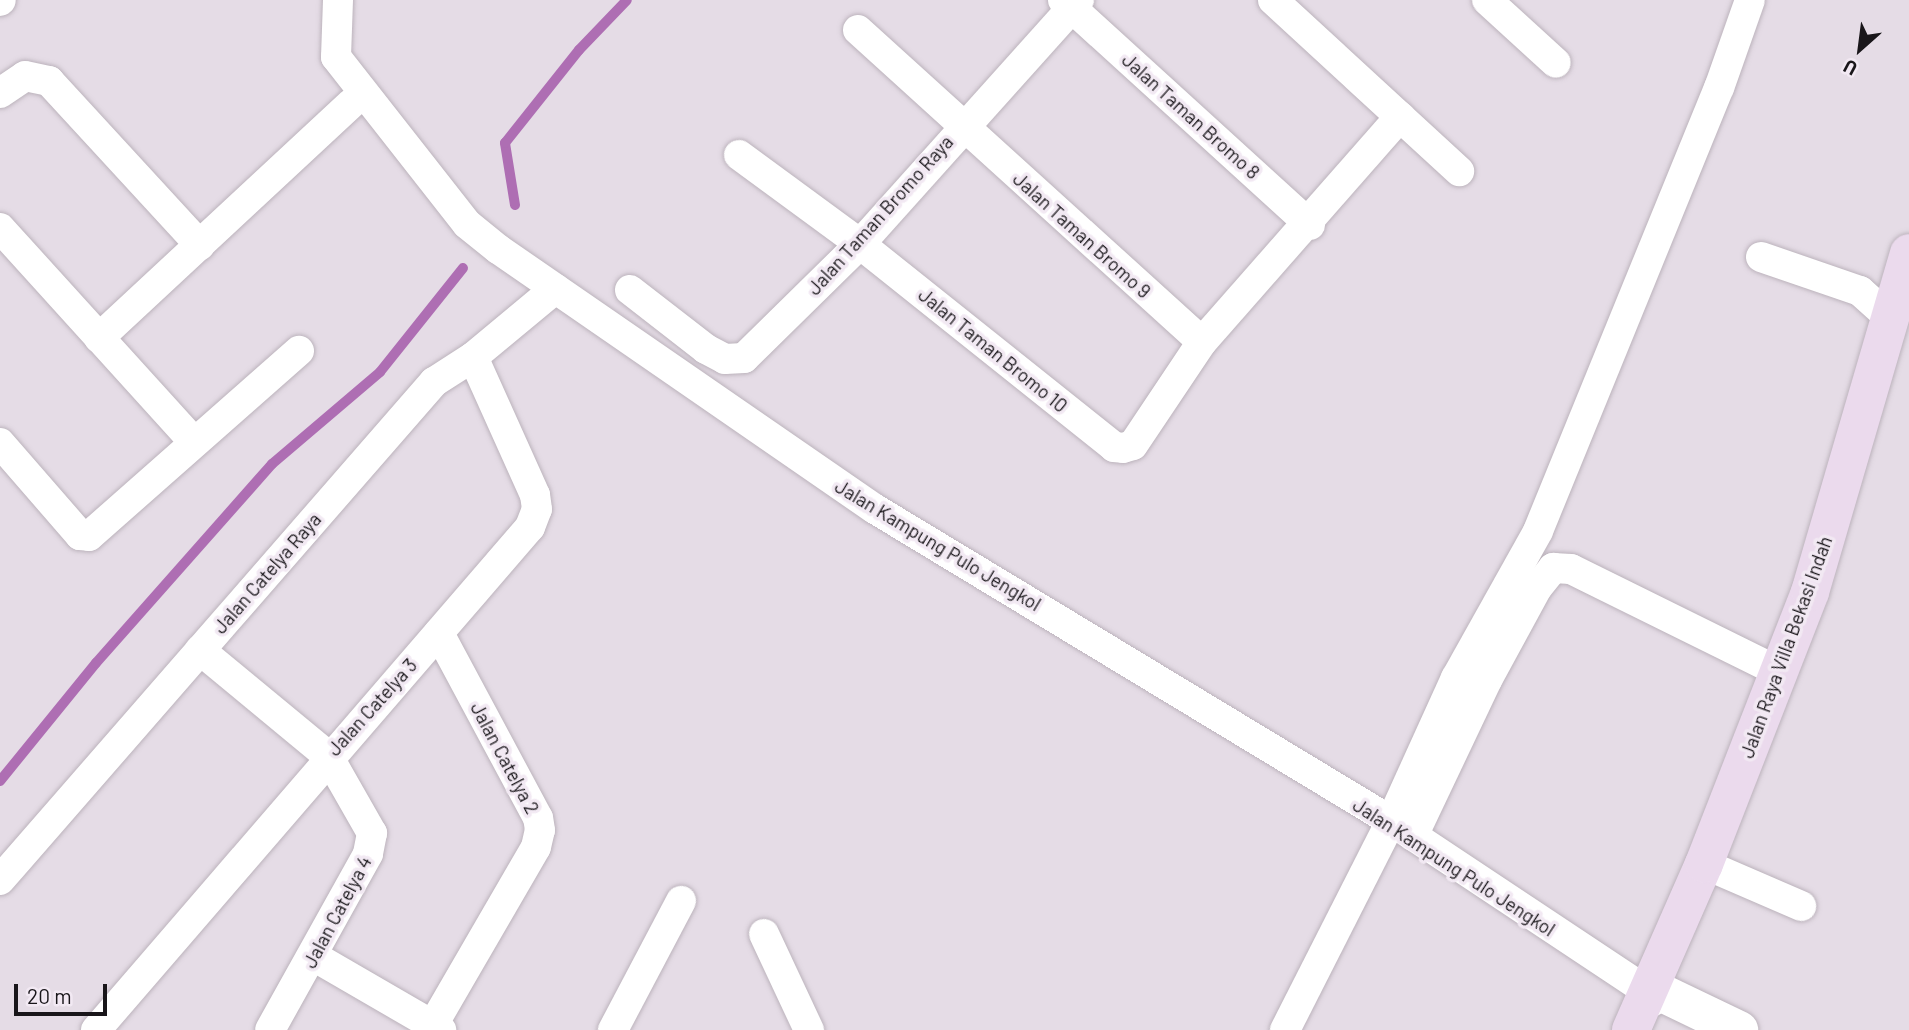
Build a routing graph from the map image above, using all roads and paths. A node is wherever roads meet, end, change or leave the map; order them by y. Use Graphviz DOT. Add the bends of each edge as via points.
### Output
graph roads {
  1 [pos="338,0"];
  2 [pos="1273,0"];
  3 [pos="1487,0"];
  4 [pos="1750,0"];
  5 [pos="1071,3"];
  6 [pos="858,30"];
  7 [pos="1556,63"];
  8 [pos="2,86"];
  9 [pos="351,104"];
  10 [pos="1400,117"];
  11 [pos="961,127"];
  12 [pos="739,155"];
  13 [pos="1459,171"];
  14 [pos="1310,225"];
  15 [pos="0,228"];
  16 [pos="860,244"];
  17 [pos="200,245"];
  18 [pos="1909,253"];
  19 [pos="1761,257"];
  20 [pos="555,289"];
  21 [pos="630,290"];
  22 [pos="1889,317"];
  23 [pos="99,338"];
  24 [pos="1202,342"];
  25 [pos="299,351"];
  26 [pos="473,357"];
  27 [pos="194,442"];
  28 [pos="0,443"];
  29 [pos="1538,531"];
  30 [pos="1571,569"];
  31 [pos="439,633"];
  32 [pos="200,650"];
  33 [pos="1779,672"];
  34 [pos="328,756"];
  35 [pos="1402,829"];
  36 [pos="1704,864"];
  37 [pos="0,880"];
  38 [pos="681,901"];
  39 [pos="1801,906"];
  40 [pos="764,934"];
  41 [pos="314,957"];
  42 [pos="1641,1008"];
  43 [pos="625,1022"];
  44 [pos="434,1028"];
  45 [pos="96,1030"];
  46 [pos="271,1030"];
  47 [pos="808,1030"];
  48 [pos="1285,1030"];
  49 [pos="1739,1030"];
  1 -- 20 [label="street, Jalan Kampung Pulo Jengkol" via="336,57 467,225"];
  2 -- 10 [label="street"];
  3 -- 7 [label="street"];
  4 -- 29 [label="street"];
  5 -- 11 [label="street, Jalan Taman Bromo Raya"];
  5 -- 14 [label="street, Jalan Taman Bromo 8"];
  6 -- 11 [label="street, Jalan Taman Bromo 9"];
  8 -- 17 [label="street" via="25,76 49,81"];
  9 -- 17 [label="street"];
  10 -- 13 [label="street"];
  10 -- 14 [label="street"];
  11 -- 16 [label="street, Jalan Taman Bromo Raya"];
  11 -- 24 [label="street, Jalan Taman Bromo 9"];
  12 -- 16 [label="street, Jalan Taman Bromo 10"];
  14 -- 24 [label="street"];
  15 -- 23 [label="street"];
  16 -- 21 [label="street, Jalan Taman Bromo Raya" via="738,360 706,349"];
  16 -- 24 [label="street, Jalan Taman Bromo 10" via="1114,447 1129,447"];
  17 -- 23 [label="street"];
  18 -- 22 [label="main road, Jalan Raya Villa Bekasi Indah"];
  19 -- 22 [label="street" via="1860,291"];
  20 -- 26 [label="street, Jalan Catelya Raya"];
  20 -- 35 [label="street, Jalan Kampung Pulo Jengkol" via="875,509"];
  22 -- 33 [label="main road, Jalan Raya Villa Bekasi Indah" via="1852,458 1810,592"];
  23 -- 27 [label="street"];
  25 -- 27 [label="street"];
  26 -- 31 [label="street, Jalan Catelya 3" via="535,495 537,509 530,527"];
  26 -- 32 [label="street, Jalan Catelya Raya" via="434,382"];
  27 -- 28 [label="street" via="85,537"];
  29 -- 30 [label="street"];
  29 -- 35 [label="street" via="1456,678"];
  30 -- 33 [label="street"];
  30 -- 35 [label="street" via="1553,568 1537,588"];
  31 -- 34 [label="street, Jalan Catelya 3"];
  31 -- 44 [label="street, Jalan Catelya 2" via="538,818 540,830 536,847"];
  32 -- 34 [label="street"];
  32 -- 37 [label="street, Jalan Catelya Raya"];
  33 -- 36 [label="main road, Jalan Raya Villa Bekasi Indah"];
  34 -- 41 [label="street, Jalan Catelya 4" via="370,826 372,840"];
  34 -- 45 [label="street, Jalan Catelya 3"];
  35 -- 42 [label="street, Jalan Kampung Pulo Jengkol"];
  35 -- 48 [label="street"];
  36 -- 39 [label="street"];
  36 -- 42 [label="main road, Jalan Raya Villa Bekasi Indah"];
  38 -- 43 [label="street"];
  40 -- 47 [label="street"];
  41 -- 44 [label="street"];
  41 -- 46 [label="street, Jalan Catelya 4"];
  42 -- 49 [label="street" via="1660,992"];
}
